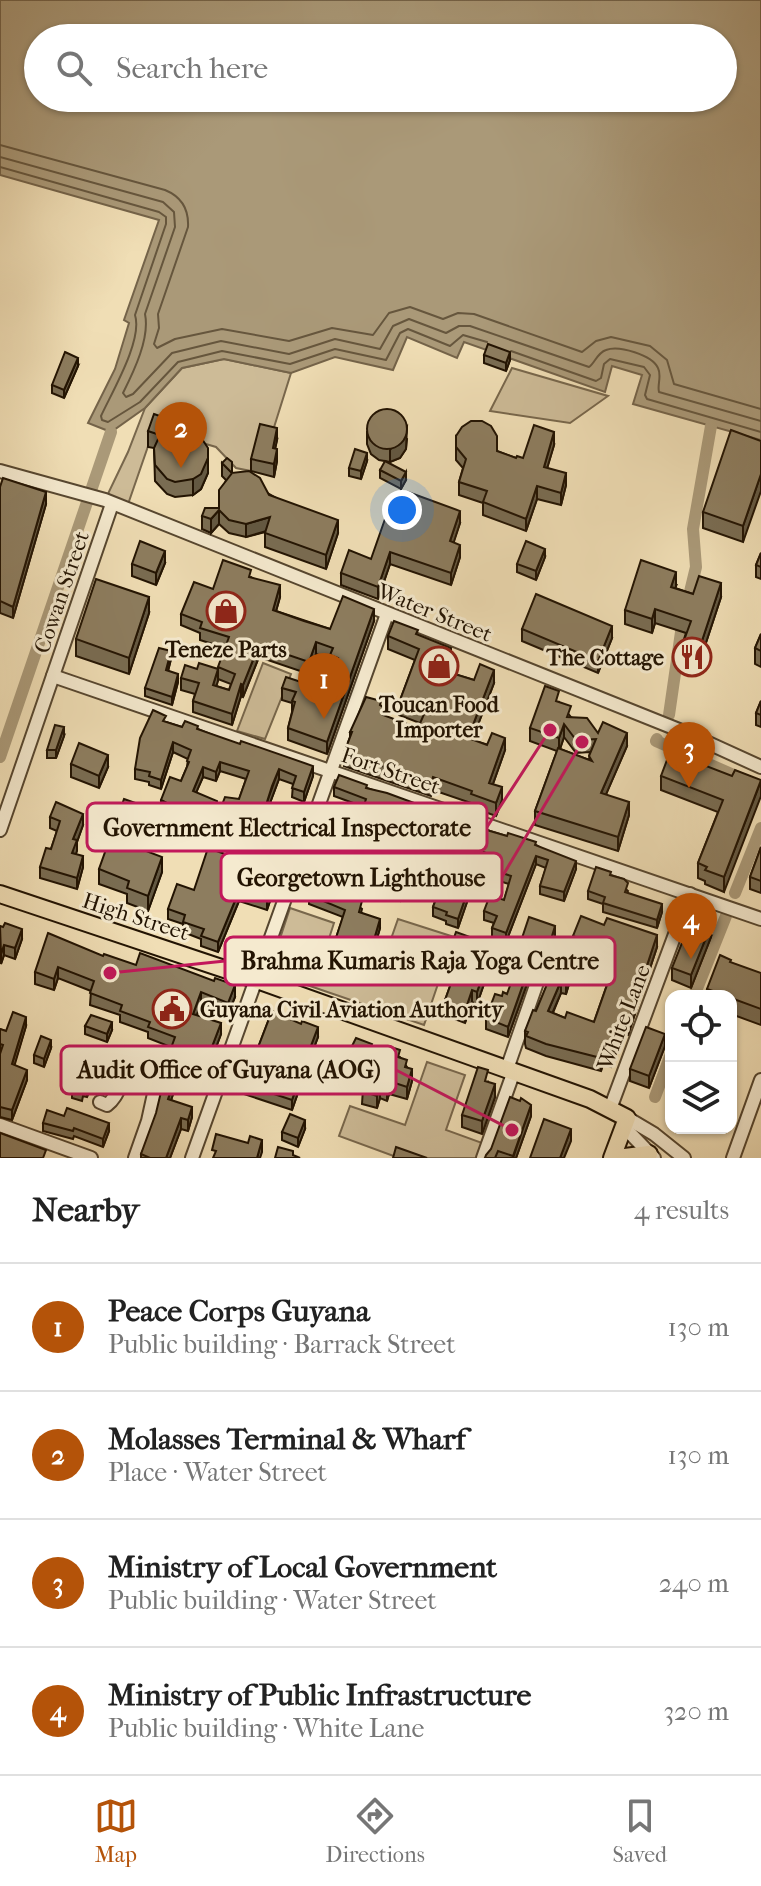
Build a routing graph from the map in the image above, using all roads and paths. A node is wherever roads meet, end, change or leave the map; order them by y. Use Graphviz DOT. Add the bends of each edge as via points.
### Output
graph roads {
  1 [pos="0,471"];
  2 [pos="108,502"];
  3 [pos="387,614"];
  4 [pos="53,676"];
  5 [pos="761,767"];
  6 [pos="330,770"];
  7 [pos="0,830"];
  8 [pos="0,894"];
  9 [pos="690,894"];
  10 [pos="761,919"];
  11 [pos="541,971"];
  12 [pos="257,980"];
  13 [pos="511,1070"];
  14 [pos="761,1080"];
  15 [pos="100,1102"];
  16 [pos="620,1117"];
  17 [pos="0,1125"];
  18 [pos="652,1156"];
  19 [pos="91,1158"];
  20 [pos="135,1158"];
  21 [pos="192,1158"];
  22 [pos="483,1158"];
  23 [pos="614,1158"];
  24 [pos="684,1158"];
  25 [pos="733,1158"];
  1 -- 2 [label="street, Water Street"];
  2 -- 3 [label="street, Water Street"];
  2 -- 4 [label="street, Cowan Street"];
  3 -- 5 [label="street, Water Street"];
  3 -- 6 [label="street"];
  4 -- 6 [label="street, Fort Street"];
  4 -- 7 [label="street, Cowan Street"];
  6 -- 9 [label="street, Fort Street"];
  6 -- 12 [label="street"];
  8 -- 12 [label="main road, High Street"];
  9 -- 10 [label="street, Fort Street"];
  9 -- 16 [label="street, White Lane"];
  11 -- 13 [label="street"];
  12 -- 13 [label="main road, High Street"];
  12 -- 21 [label="street"];
  13 -- 16 [label="main road, High Street" via="590,1099"];
  13 -- 22 [label="street"];
  14 -- 25 [label="street"];
  15 -- 20 [label="street" via="114,1100 129,1071 157,1080"];
  16 -- 18 [label="street, High Street"];
  16 -- 23 [label="main road"];
  16 -- 24 [label="street, High Street" via="654,1134"];
  17 -- 19 [label="street"];
  18 -- 23 [label="main road"];
}
